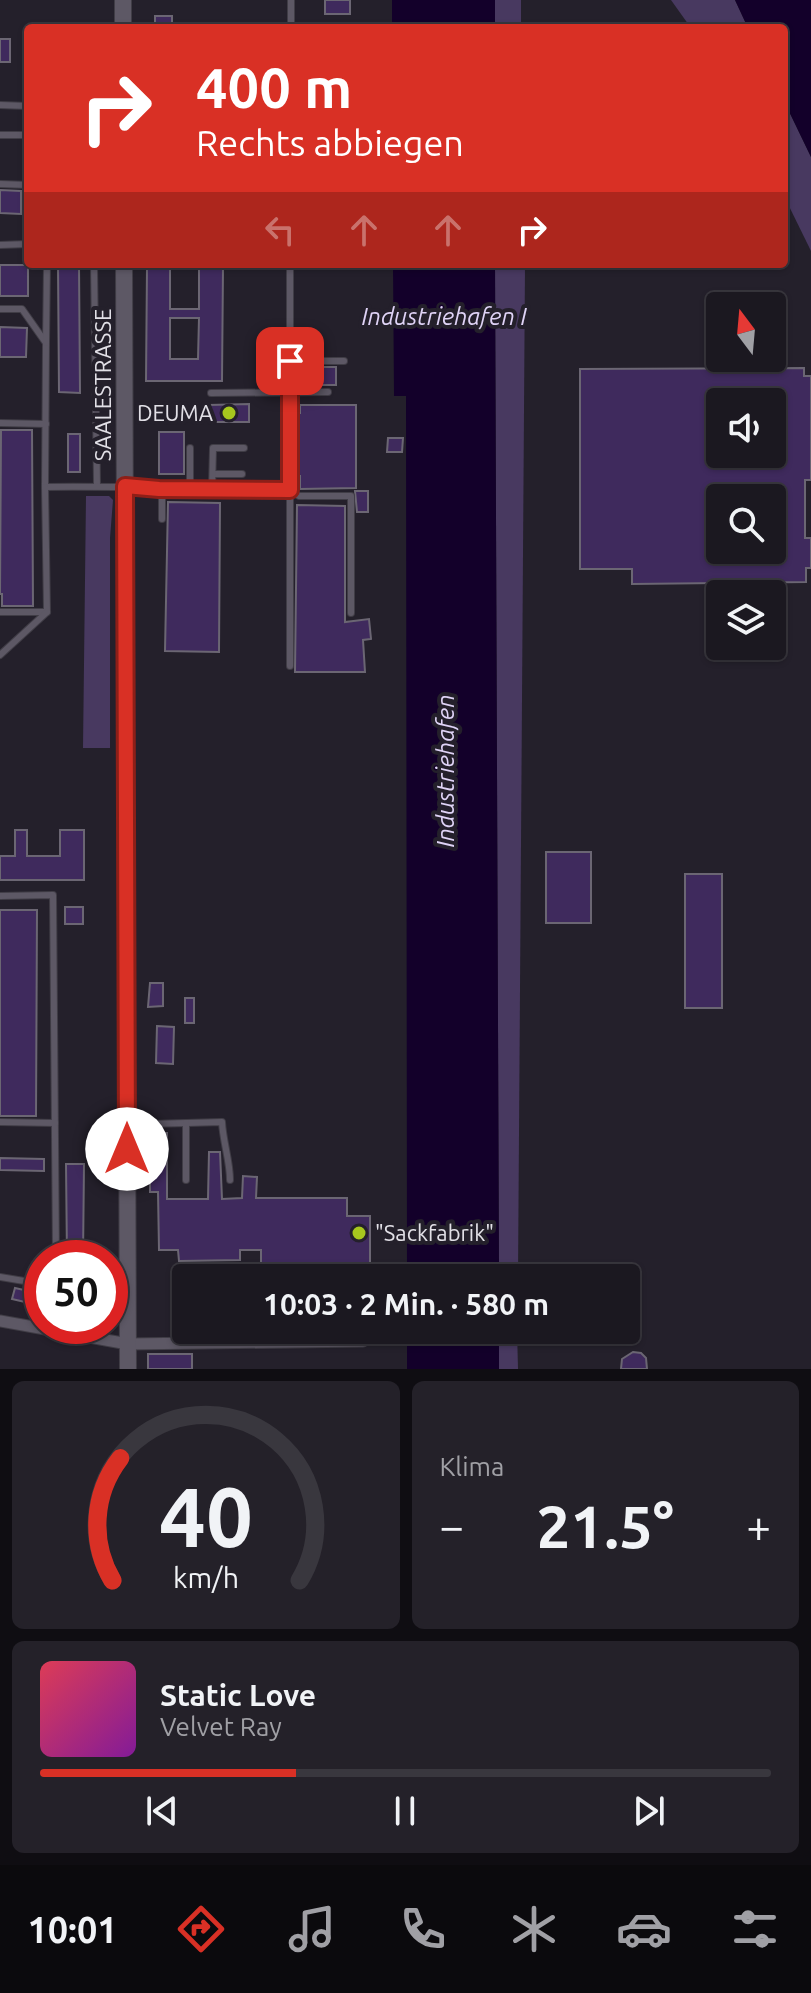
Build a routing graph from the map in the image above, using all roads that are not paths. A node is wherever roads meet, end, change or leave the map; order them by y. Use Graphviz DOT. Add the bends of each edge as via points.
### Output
graph roads {
  1 [pos="123,0"];
  2 [pos="291,0"];
  3 [pos="123,24"];
  4 [pos="291,24"];
  5 [pos="0,105"];
  6 [pos="24,106"];
  7 [pos="0,135"];
  8 [pos="24,135"];
  9 [pos="0,184"];
  10 [pos="24,185"];
  11 [pos="24,244"];
  12 [pos="0,245"];
  13 [pos="47,268"];
  14 [pos="94,268"];
  15 [pos="124,268"];
  16 [pos="290,268"];
  17 [pos="0,309"];
  18 [pos="46,343"];
  19 [pos="290,361"];
  20 [pos="344,361"];
  21 [pos="290,392"];
  22 [pos="328,392"];
  23 [pos="211,393"];
  24 [pos="0,423"];
  25 [pos="46,424"];
  26 [pos="190,448"];
  27 [pos="244,448"];
  28 [pos="213,474"];
  29 [pos="242,474"];
  30 [pos="97,486"];
  31 [pos="125,486"];
  32 [pos="45,487"];
  33 [pos="162,489"];
  34 [pos="190,489"];
  35 [pos="212,489"];
  36 [pos="290,490"];
  37 [pos="162,519"];
  38 [pos="0,612"];
  39 [pos="47,612"];
  40 [pos="351,613"];
  41 [pos="0,655"];
  42 [pos="290,666"];
  43 [pos="0,896"];
  44 [pos="0,1122"];
  45 [pos="55,1123"];
  46 [pos="186,1123"];
  47 [pos="150,1124"];
  48 [pos="186,1180"];
  49 [pos="230,1180"];
  50 [pos="56,1240"];
  51 [pos="128,1240"];
  52 [pos="0,1277"];
  53 [pos="24,1281"];
  54 [pos="0,1321"];
  55 [pos="24,1324"];
  56 [pos="172,1343"];
  57 [pos="128,1344"];
  58 [pos="128,1369"];
  1 -- 3 [label="main road"];
  2 -- 4 [label="lane"];
  5 -- 6 [label="lane"];
  7 -- 8 [label="lane"];
  9 -- 10 [label="lane"];
  11 -- 12 [label="lane"];
  13 -- 18 [label="lane"];
  14 -- 30 [label="lane"];
  15 -- 31 [label="main road, SAALESTRASSE"];
  16 -- 19 [label="lane"];
  17 -- 18 [label="lane" via="22,309"];
  18 -- 25 [label="lane"];
  19 -- 20 [label="lane"];
  19 -- 21 [label="lane"];
  21 -- 22 [label="lane"];
  21 -- 23 [label="lane"];
  21 -- 36 [label="lane"];
  24 -- 25 [label="lane"];
  25 -- 32 [label="lane"];
  26 -- 34 [label="lane"];
  27 -- 28 [label="lane" via="213,448"];
  28 -- 29 [label="lane"];
  28 -- 35 [label="lane"];
  30 -- 31 [label="lane"];
  30 -- 32 [label="lane"];
  31 -- 33 [label="lane"];
  31 -- 51 [label="main road, SAALESTRASSE"];
  32 -- 39 [label="lane"];
  33 -- 34 [label="lane"];
  33 -- 37 [label="lane"];
  34 -- 35 [label="lane"];
  35 -- 36 [label="lane"];
  36 -- 40 [label="lane" via="299,496 351,496"];
  36 -- 42 [label="lane"];
  38 -- 39 [label="lane"];
  39 -- 41 [label="lane"];
  43 -- 45 [label="lane" via="53,895"];
  44 -- 45 [label="lane"];
  45 -- 50 [label="lane"];
  46 -- 47 [label="lane"];
  46 -- 48 [label="lane"];
  46 -- 49 [label="lane" via="222,1122"];
  52 -- 53 [label="lane"];
  54 -- 55 [label="street"];
  56 -- 57 [label="street"];
  57 -- 58 [label="main road, SAALESTRASSE"];
}
